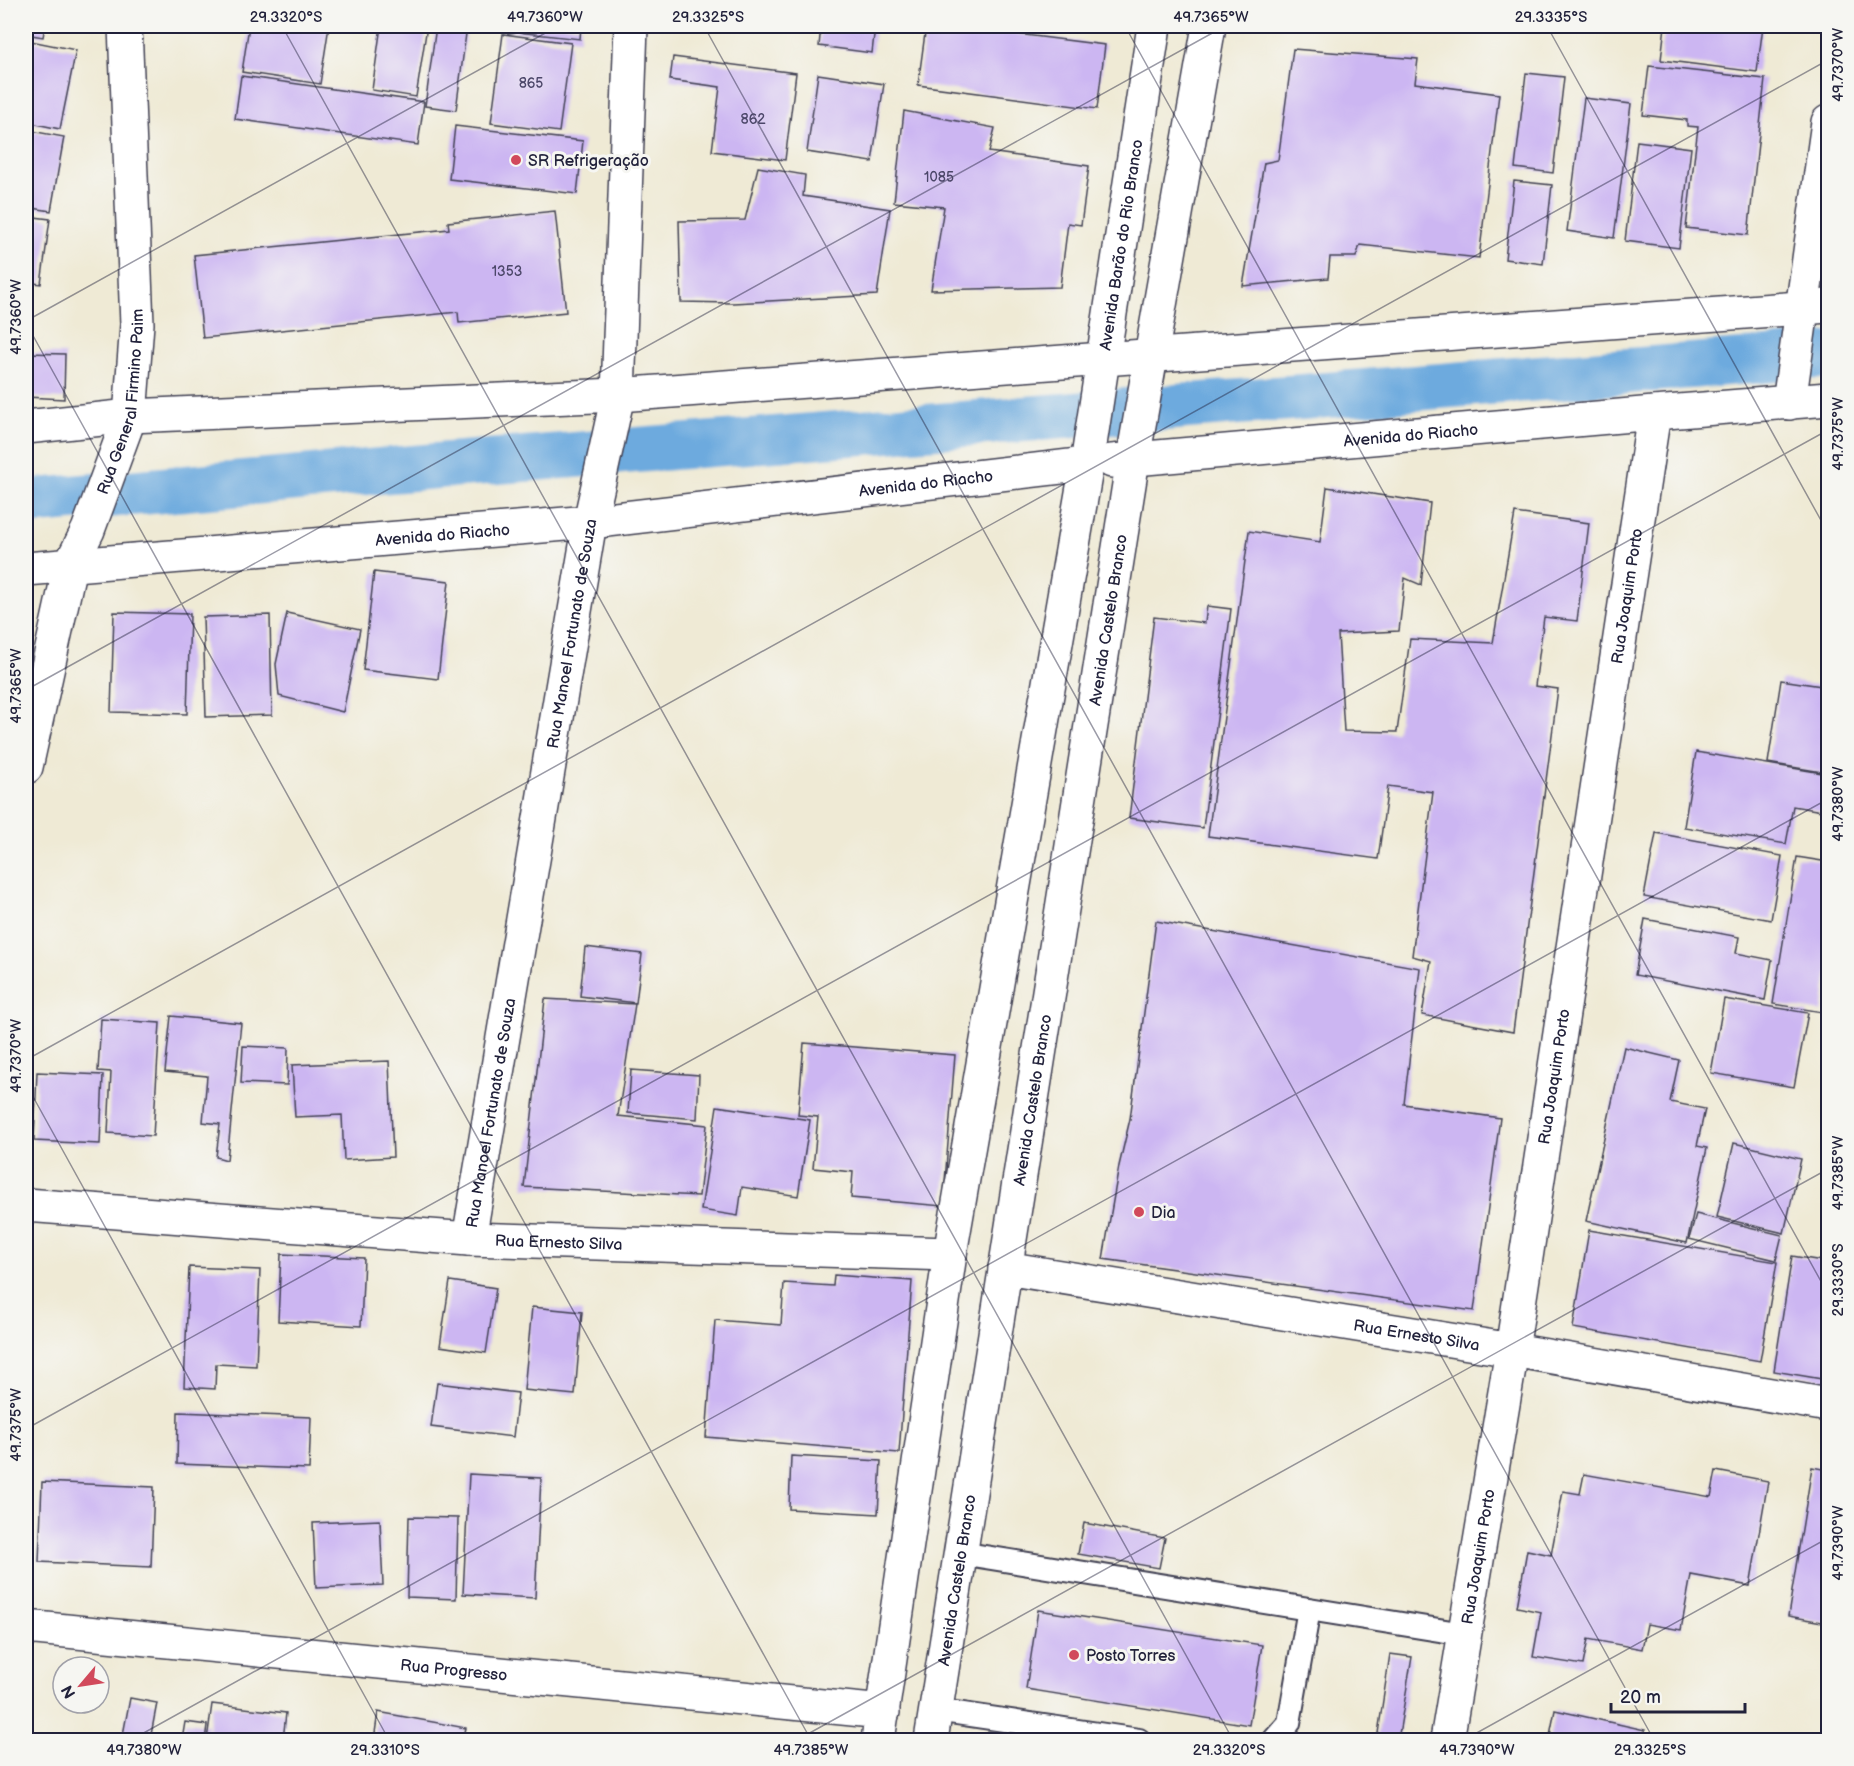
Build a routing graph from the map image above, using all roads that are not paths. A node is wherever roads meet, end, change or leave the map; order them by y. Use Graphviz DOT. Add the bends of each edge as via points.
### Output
graph roads {
  1 [pos="125,26"];
  2 [pos="630,26"];
  3 [pos="1154,26"];
  4 [pos="1209,26"];
  5 [pos="1828,122"];
  6 [pos="1810,316"];
  7 [pos="1151,355"];
  8 [pos="1100,372"];
  9 [pos="1791,393"];
  10 [pos="618,395"];
  11 [pos="1828,399"];
  12 [pos="1654,413"];
  13 [pos="130,416"];
  14 [pos="26,427"];
  15 [pos="1135,446"];
  16 [pos="1088,450"];
  17 [pos="590,522"];
  18 [pos="70,566"];
  19 [pos="26,569"];
  20 [pos="26,767"];
  21 [pos="26,1205"];
  22 [pos="469,1239"];
  23 [pos="950,1254"];
  24 [pos="1005,1268"];
  25 [pos="1512,1350"];
  26 [pos="1828,1405"];
  27 [pos="960,1553"];
  28 [pos="1309,1609"];
  29 [pos="26,1627"];
  30 [pos="1464,1634"];
  31 [pos="933,1725"];
  32 [pos="881,1726"];
  33 [pos="1139,1740"];
  34 [pos="1274,1740"];
  35 [pos="1447,1740"];
  1 -- 13 [label="street, Rua General Firmino Paim" via="137,324"];
  2 -- 10 [label="street, Rua Manoel Fortunato de Souza"];
  3 -- 8 [label="street, Avenida Barão do Rio Branco"];
  4 -- 7 [label="street"];
  5 -- 6 [label="street"];
  6 -- 7 [label="street"];
  6 -- 9 [label="street"];
  7 -- 8 [label="street"];
  7 -- 15 [label="street"];
  8 -- 10 [label="street"];
  8 -- 16 [label="street, Avenida Barão do Rio Branco"];
  9 -- 11 [label="street, Avenida do Riacho"];
  9 -- 12 [label="street, Avenida do Riacho"];
  10 -- 13 [label="street"];
  10 -- 17 [label="street, Rua Manoel Fortunato de Souza"];
  12 -- 15 [label="street, Avenida do Riacho"];
  12 -- 25 [label="street, Rua Joaquim Porto"];
  13 -- 14 [label="street"];
  13 -- 18 [label="street, Rua General Firmino Paim" via="88,530"];
  15 -- 16 [label="street, Avenida do Riacho"];
  15 -- 24 [label="street, Avenida Castelo Branco"];
  16 -- 17 [label="street, Avenida do Riacho"];
  16 -- 23 [label="street"];
  17 -- 18 [label="street, Avenida do Riacho"];
  17 -- 22 [label="street, Rua Manoel Fortunato de Souza"];
  18 -- 19 [label="street, Avenida do Riacho"];
  18 -- 20 [label="street, Rua General Firmino Paim"];
  21 -- 22 [label="street, Rua Ernesto Silva"];
  22 -- 23 [label="street, Rua Ernesto Silva"];
  23 -- 32 [label="street"];
  24 -- 25 [label="street, Rua Ernesto Silva"];
  24 -- 27 [label="street, Avenida Castelo Branco"];
  25 -- 26 [label="street, Rua Ernesto Silva"];
  25 -- 30 [label="street, Rua Joaquim Porto"];
  27 -- 28 [label="lane"];
  27 -- 31 [label="street, Avenida Castelo Branco"];
  28 -- 30 [label="lane"];
  28 -- 34 [label="lane" via="1289,1723"];
  29 -- 32 [label="street, Rua Progresso"];
  30 -- 35 [label="street, Rua Joaquim Porto"];
  31 -- 33 [label="lane"];
}
